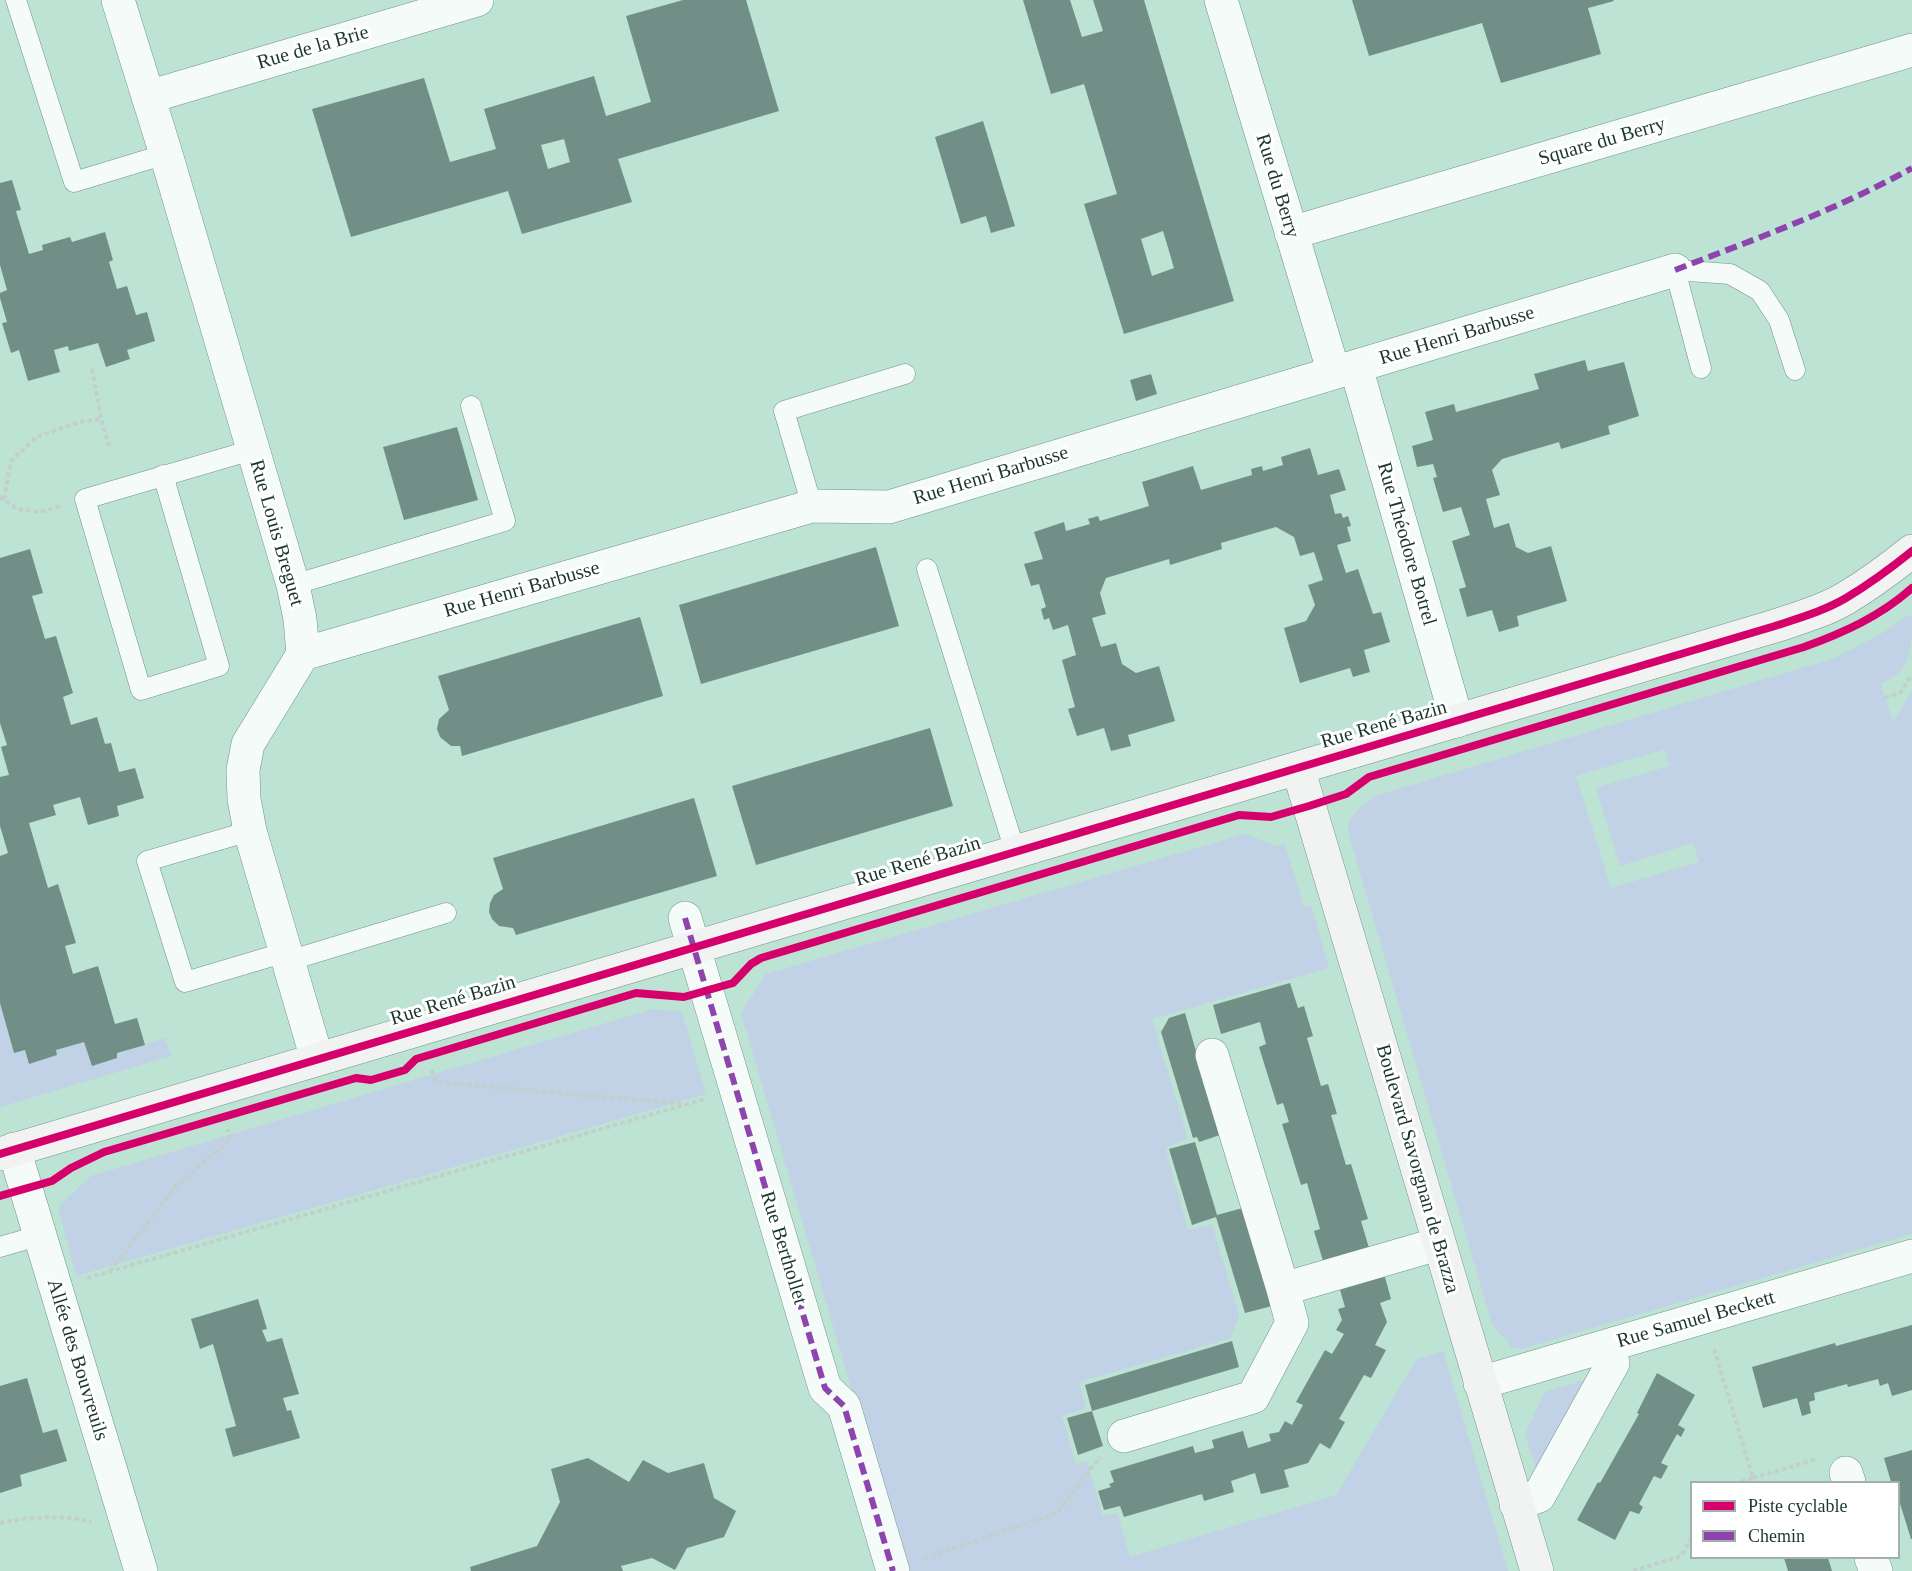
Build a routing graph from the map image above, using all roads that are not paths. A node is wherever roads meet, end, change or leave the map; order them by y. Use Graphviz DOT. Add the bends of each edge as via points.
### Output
graph roads {
  1 [pos="16,0"];
  2 [pos="118,0"];
  3 [pos="477,0"];
  4 [pos="1221,0"];
  5 [pos="1912,50"];
  6 [pos="148,97"];
  7 [pos="166,154"];
  8 [pos="1291,233"];
  9 [pos="1675,270"];
  10 [pos="1701,368"];
  11 [pos="1345,370"];
  12 [pos="1795,370"];
  13 [pos="905,374"];
  14 [pos="471,406"];
  15 [pos="252,450"];
  16 [pos="163,475"];
  17 [pos="812,506"];
  18 [pos="1912,551"];
  19 [pos="927,569"];
  20 [pos="293,585"];
  21 [pos="303,654"];
  22 [pos="1457,721"];
  23 [pos="1298,768"];
  24 [pos="250,831"];
  25 [pos="1015,851"];
  26 [pos="446,913"];
  27 [pos="689,932"];
  28 [pos="287,957"];
  29 [pos="1212,1055"];
  30 [pos="317,1059"];
  31 [pos="7,1151"];
  32 [pos="38,1236"];
  33 [pos="1438,1244"];
  34 [pos="0,1247"];
  35 [pos="1912,1256"];
  36 [pos="1283,1289"];
  37 [pos="1608,1346"];
  38 [pos="1480,1383"];
  39 [pos="1124,1436"];
  40 [pos="1516,1504"];
  41 [pos="893,1570"];
  42 [pos="141,1571"];
  43 [pos="1537,1571"];
  1 -- 7 [label="lane" via="74,182"];
  2 -- 6 [label="street, Rue Louis Breguet"];
  3 -- 6 [label="street, Rue de la Brie"];
  4 -- 8 [label="street, Rue du Berry"];
  5 -- 8 [label="street, Square du Berry"];
  6 -- 7 [label="street, Rue Louis Breguet"];
  7 -- 15 [label="street, Rue Louis Breguet"];
  8 -- 11 [label="street, Rue du Berry"];
  9 -- 10 [label="lane"];
  9 -- 11 [label="street, Rue Henri Barbusse"];
  9 -- 12 [label="lane" via="1730,274 1760,291 1779,320"];
  11 -- 17 [label="street, Rue Henri Barbusse" via="890,507"];
  11 -- 22 [label="street, Rue Théodore Botrel"];
  13 -- 17 [label="lane" via="784,411"];
  14 -- 20 [label="lane" via="506,521"];
  15 -- 16 [label="lane"];
  15 -- 20 [label="street, Rue Louis Breguet"];
  16 -- 16 [label="lane" via="85,499 141,690 219,666"];
  17 -- 21 [label="street, Rue Henri Barbusse"];
  18 -- 22 [label="street, Rue René Bazin" via="1845,599 1812,614"];
  19 -- 25 [label="lane"];
  20 -- 21 [label="street, Rue Louis Breguet"];
  21 -- 24 [label="street" via="248,744 243,770"];
  22 -- 23 [label="street, Rue René Bazin"];
  23 -- 25 [label="street, Rue René Bazin"];
  23 -- 33 [label="street, Boulevard Savorgnan de Brazza"];
  24 -- 28 [label="street"];
  24 -- 28 [label="lane" via="147,861 185,982"];
  25 -- 27 [label="street, Rue René Bazin"];
  26 -- 28 [label="lane"];
  27 -- 30 [label="street, Rue René Bazin"];
  27 -- 41 [label="street, Rue Berthollet" via="825,1388 844,1406"];
  28 -- 30 [label="street"];
  29 -- 36 [label="street"];
  30 -- 31 [label="street, Rue René Bazin"];
  31 -- 32 [label="street, Allée des Bouvreuils"];
  32 -- 34 [label="lane"];
  32 -- 42 [label="street, Allée des Bouvreuils"];
  33 -- 36 [label="street"];
  33 -- 38 [label="street, Boulevard Savorgnan de Brazza"];
  35 -- 37 [label="street, Rue Samuel Beckett"];
  36 -- 39 [label="street" via="1292,1323 1253,1397"];
  37 -- 38 [label="street, Rue Samuel Beckett"];
  37 -- 40 [label="street" via="1613,1363 1539,1496"];
  38 -- 40 [label="street, Boulevard Savorgnan de Brazza"];
  40 -- 43 [label="street, Boulevard Savorgnan de Brazza"];
}
